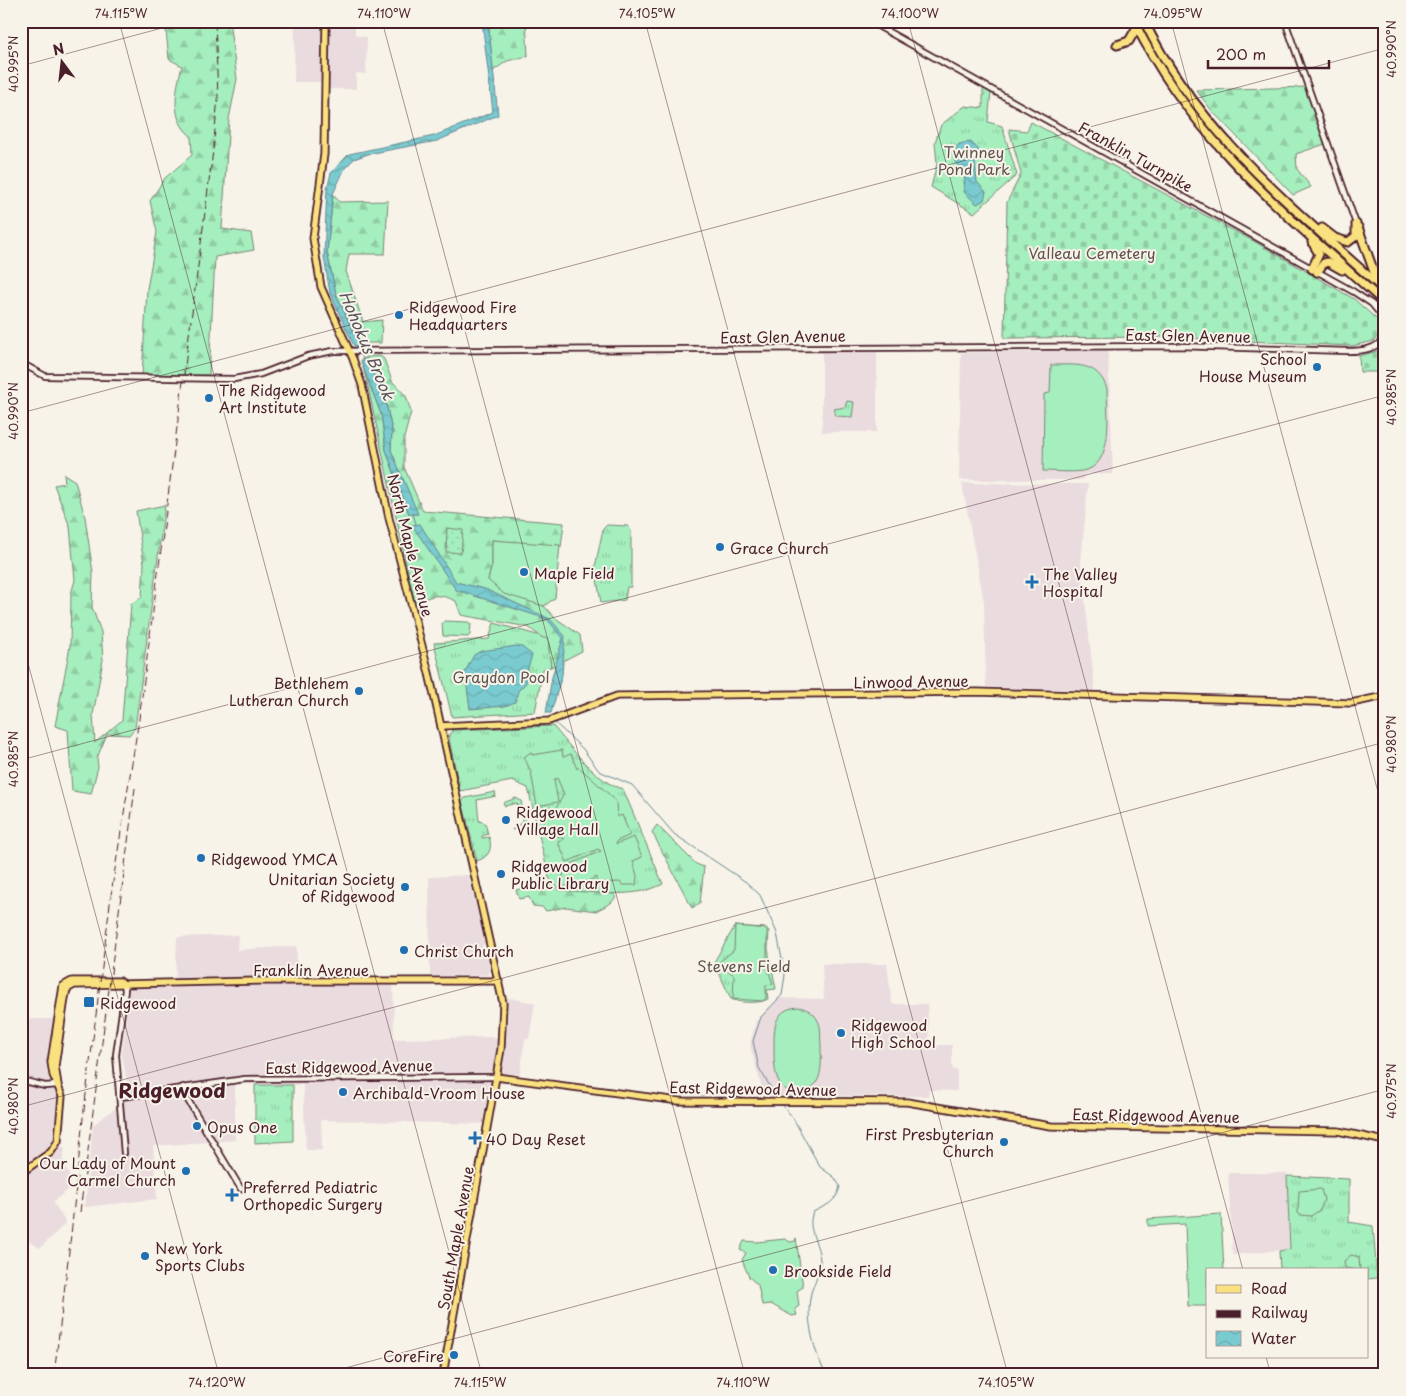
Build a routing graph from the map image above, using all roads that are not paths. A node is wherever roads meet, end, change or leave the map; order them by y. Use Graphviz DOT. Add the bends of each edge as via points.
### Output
graph roads {
  1 [pos="326,21"];
  2 [pos="869,21"];
  3 [pos="1144,21"];
  4 [pos="1286,21"];
  5 [pos="1135,24"];
  6 [pos="1117,45"];
  7 [pos="1298,212"];
  8 [pos="1356,224"];
  9 [pos="1300,225"];
  10 [pos="1315,270"];
  11 [pos="1385,285"];
  12 [pos="1385,291"];
  13 [pos="1376,295"];
  14 [pos="1385,303"];
  15 [pos="1385,320"];
  16 [pos="1385,337"];
  17 [pos="353,351"];
  18 [pos="21,363"];
  19 [pos="1385,696"];
  20 [pos="441,726"];
  21 [pos="499,982"];
  22 [pos="124,984"];
  23 [pos="496,1077"];
  24 [pos="21,1080"];
  25 [pos="58,1085"];
  26 [pos="183,1088"];
  27 [pos="121,1097"];
  28 [pos="1385,1141"];
  29 [pos="124,1153"];
  30 [pos="21,1172"];
  31 [pos="241,1189"];
  32 [pos="443,1375"];
  1 -- 17 [label="main road, North Maple Avenue" via="324,145 313,238 321,287"];
  2 -- 10 [label="street, Franklin Turnpike"];
  3 -- 7 [label="highway" via="1174,75 1209,123"];
  4 -- 8 [label="street"];
  5 -- 6 [label="highway" via="1129,41"];
  5 -- 9 [label="highway" via="1166,79 1201,126 1240,170"];
  7 -- 8 [label="highway" via="1345,242 1355,238"];
  7 -- 12 [label="highway"];
  8 -- 11 [label="highway" via="1374,272"];
  9 -- 10 [label="highway" via="1318,251"];
  9 -- 13 [label="highway"];
  10 -- 13 [label="highway" via="1324,263 1332,263"];
  10 -- 15 [label="street, Franklin Turnpike" via="1369,302"];
  13 -- 14 [label="highway"];
  16 -- 17 [label="street, East Glen Avenue" via="1374,347 1347,351 1169,346"];
  17 -- 18 [label="street, East Glen Avenue" via="322,351 252,376 234,379 46,376"];
  17 -- 20 [label="main road, North Maple Avenue" via="398,555"];
  19 -- 20 [label="main road, Linwood Avenue" via="1351,703 977,692 617,696 549,721"];
  20 -- 21 [label="main road, North Maple Avenue"];
  21 -- 22 [label="main road, Franklin Avenue"];
  21 -- 23 [label="main road, North Maple Avenue" via="503,1006"];
  22 -- 25 [label="main road, Franklin Avenue" via="67,989 56,1061"];
  22 -- 27 [label="street" via="116,1055"];
  23 -- 26 [label="street, East Ridgewood Avenue" via="245,1079"];
  23 -- 28 [label="main road, East Ridgewood Avenue" via="679,1101 907,1102 1051,1126 1338,1132"];
  23 -- 32 [label="main road, South Maple Avenue"];
  24 -- 25 [label="street" via="45,1086"];
  25 -- 30 [label="main road" via="63,1099 56,1147"];
  26 -- 27 [label="street, East Ridgewood Avenue"];
  26 -- 31 [label="street"];
  27 -- 29 [label="street"];
}
